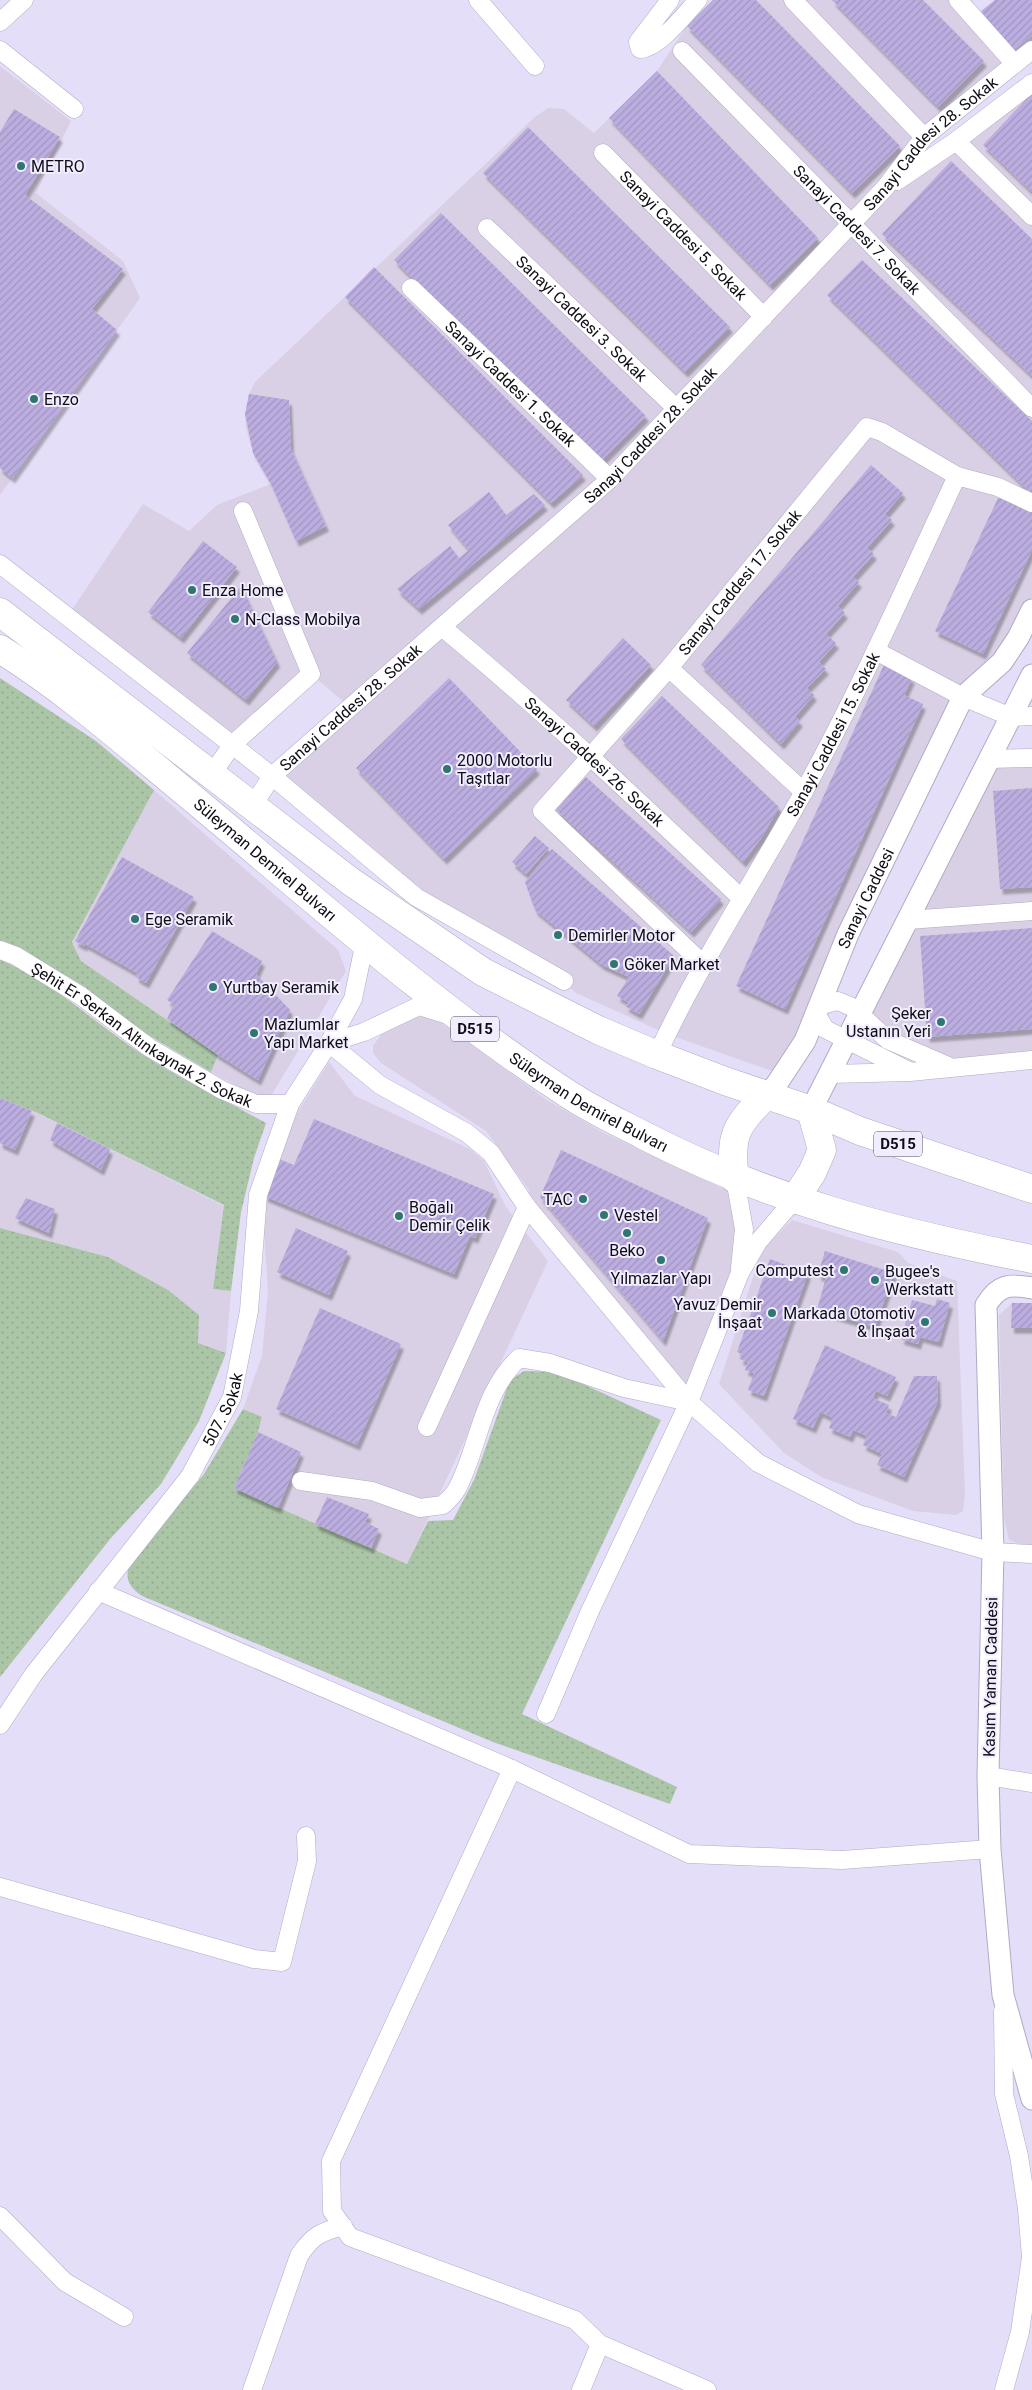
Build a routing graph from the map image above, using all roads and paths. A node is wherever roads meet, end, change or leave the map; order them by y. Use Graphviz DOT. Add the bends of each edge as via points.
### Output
graph roads {
  1 [pos="24,0"];
  2 [pos="478,0"];
  3 [pos="670,0"];
  4 [pos="698,0"];
  5 [pos="793,0"];
  6 [pos="965,2"];
  7 [pos="0,22"];
  8 [pos="0,50"];
  9 [pos="1032,50"];
  10 [pos="682,51"];
  11 [pos="1014,63"];
  12 [pos="536,66"];
  13 [pos="1032,83"];
  14 [pos="74,109"];
  15 [pos="924,137"];
  16 [pos="956,141"];
  17 [pos="603,153"];
  18 [pos="885,188"];
  19 [pos="1032,216"];
  20 [pos="850,225"];
  21 [pos="487,228"];
  22 [pos="411,288"];
  23 [pos="764,317"];
  24 [pos="1032,408"];
  25 [pos="677,409"];
  26 [pos="957,476"];
  27 [pos="610,480"];
  28 [pos="1032,503"];
  29 [pos="243,511"];
  30 [pos="0,564"];
  31 [pos="0,606"];
  32 [pos="1032,610"];
  33 [pos="0,612"];
  34 [pos="443,628"];
  35 [pos="28,632"];
  36 [pos="876,651"];
  37 [pos="5,653"];
  38 [pos="669,668"];
  39 [pos="1032,675"];
  40 [pos="962,697"];
  41 [pos="1032,716"];
  42 [pos="1011,717"];
  43 [pos="232,744"];
  44 [pos="592,756"];
  45 [pos="1032,758"];
  46 [pos="989,760"];
  47 [pos="212,774"];
  48 [pos="272,776"];
  49 [pos="804,792"];
  50 [pos="253,806"];
  51 [pos="742,900"];
  52 [pos="1032,911"];
  53 [pos="908,920"];
  54 [pos="365,941"];
  55 [pos="0,950"];
  56 [pos="704,965"];
  57 [pos="564,981"];
  58 [pos="819,1010"];
  59 [pos="860,1016"];
  60 [pos="463,1020"];
  61 [pos="847,1040"];
  62 [pos="329,1043"];
  63 [pos="658,1054"];
  64 [pos="1032,1060"];
  65 [pos="950,1067"];
  66 [pos="910,1072"];
  67 [pos="830,1074"];
  68 [pos="766,1095"];
  69 [pos="290,1104"];
  70 [pos="811,1110"];
  71 [pos="735,1179"];
  72 [pos="1032,1189"];
  73 [pos="794,1200"];
  74 [pos="527,1207"];
  75 [pos="1032,1259"];
  76 [pos="740,1273"];
  77 [pos="1032,1288"];
  78 [pos="689,1402"];
  79 [pos="426,1427"];
  80 [pos="301,1481"];
  81 [pos="993,1552"];
  82 [pos="1032,1554"];
  83 [pos="98,1591"];
  84 [pos="546,1714"];
  85 [pos="0,1725"];
  86 [pos="512,1769"];
  87 [pos="988,1776"];
  88 [pos="1032,1783"];
  89 [pos="306,1836"];
  90 [pos="990,1849"];
  91 [pos="0,1887"];
  92 [pos="1003,1995"];
  93 [pos="1032,2100"];
  94 [pos="0,2216"];
  95 [pos="342,2226"];
  96 [pos="124,2317"];
  97 [pos="600,2344"];
  98 [pos="252,2390"];
  99 [pos="581,2390"];
  100 [pos="707,2390"];
  101 [pos="1004,2390"];
  1 -- 7 [label="street"];
  2 -- 12 [label="street"];
  3 -- 4 [label="street" via="638,42 640,49 647,48 665,34"];
  5 -- 15 [label="street"];
  6 -- 11 [label="street"];
  8 -- 14 [label="street"];
  9 -- 11 [label="street, Sanayi Caddesi 28. Sokak"];
  10 -- 20 [label="street, Sanayi Caddesi 7. Sokak"];
  11 -- 15 [label="street, Sanayi Caddesi 28. Sokak"];
  13 -- 16 [label="street"];
  15 -- 18 [label="street, Sanayi Caddesi 28. Sokak"];
  16 -- 18 [label="street"];
  16 -- 19 [label="street"];
  17 -- 23 [label="street, Sanayi Caddesi 5. Sokak"];
  18 -- 20 [label="street, Sanayi Caddesi 28. Sokak"];
  20 -- 23 [label="street, Sanayi Caddesi 28. Sokak"];
  20 -- 24 [label="street, Sanayi Caddesi 7. Sokak"];
  21 -- 25 [label="street, Sanayi Caddesi 3. Sokak"];
  22 -- 27 [label="street, Sanayi Caddesi 1. Sokak"];
  23 -- 25 [label="street, Sanayi Caddesi 28. Sokak"];
  25 -- 27 [label="street, Sanayi Caddesi 28. Sokak"];
  26 -- 28 [label="street" via="998,487"];
  26 -- 36 [label="street, Sanayi Caddesi 15. Sokak"];
  26 -- 38 [label="street, Sanayi Caddesi 17. Sokak" via="882,432 867,427"];
  27 -- 34 [label="street, Sanayi Caddesi 28. Sokak"];
  29 -- 43 [label="street" via="310,674"];
  30 -- 43 [label="street"];
  31 -- 35 [label="highway"];
  32 -- 40 [label="street, Sanayi Caddesi" via="1002,662"];
  33 -- 35 [label="highway, Süleyman Demirel Bulvarı / D515"];
  34 -- 44 [label="street, Sanayi Caddesi 26. Sokak"];
  34 -- 48 [label="street, Sanayi Caddesi 28. Sokak"];
  35 -- 47 [label="highway, Süleyman Demirel Bulvarı / D515"];
  36 -- 40 [label="street"];
  36 -- 49 [label="street, Sanayi Caddesi 15. Sokak"];
  37 -- 54 [label="highway, Süleyman Demirel Bulvarı / D515" via="92,714"];
  38 -- 44 [label="street, Sanayi Caddesi 17. Sokak"];
  38 -- 49 [label="street"];
  39 -- 42 [label="street"];
  40 -- 42 [label="street"];
  40 -- 58 [label="street, Sanayi Caddesi" via="848,934"];
  41 -- 42 [label="street"];
  42 -- 46 [label="street"];
  43 -- 47 [label="street"];
  43 -- 48 [label="street"];
  44 -- 51 [label="street, Sanayi Caddesi 26. Sokak"];
  44 -- 56 [label="street, Sanayi Caddesi 17. Sokak" via="542,811"];
  45 -- 46 [label="street"];
  46 -- 53 [label="street"];
  47 -- 50 [label="highway, Süleyman Demirel Bulvarı / D515"];
  48 -- 50 [label="street, Sanayi Caddesi 28. Sokak"];
  48 -- 57 [label="street" via="416,897"];
  49 -- 51 [label="street, Sanayi Caddesi 15. Sokak"];
  50 -- 63 [label="highway, Süleyman Demirel Bulvarı / D515" via="350,881 483,972 598,1030"];
  51 -- 56 [label="street, Sanayi Caddesi 15. Sokak"];
  52 -- 53 [label="street"];
  53 -- 59 [label="street"];
  54 -- 60 [label="highway, Süleyman Demirel Bulvarı / D515"];
  54 -- 62 [label="street, 507. Sokak" via="353,999"];
  55 -- 69 [label="street, Şehit Er Serkan Altınkaynak 2. Sokak" via="16,956 81,996 150,1048 222,1090 256,1104"];
  56 -- 63 [label="street, Sanayi Caddesi 15. Sokak"];
  58 -- 59 [label="street" via="838,1001 852,1007"];
  58 -- 61 [label="street" via="825,1029"];
  58 -- 68 [label="street, Sanayi Caddesi" via="805,1041"];
  59 -- 61 [label="street"];
  59 -- 65 [label="street" via="888,1040"];
  60 -- 62 [label="street" via="419,1006 364,1032"];
  60 -- 71 [label="highway, Süleyman Demirel Bulvarı / D515" via="571,1096 689,1159"];
  61 -- 66 [label="street"];
  61 -- 67 [label="street"];
  62 -- 69 [label="street, 507. Sokak"];
  62 -- 74 [label="street" via="380,1085 467,1134 491,1153"];
  63 -- 68 [label="highway, Süleyman Demirel Bulvarı / D515"];
  64 -- 65 [label="street"];
  65 -- 66 [label="street"];
  66 -- 67 [label="street"];
  67 -- 70 [label="street"];
  68 -- 70 [label="highway, Süleyman Demirel Bulvarı / D515"];
  68 -- 71 [label="highway" via="734,1133 732,1157"];
  69 -- 83 [label="street, 507. Sokak" via="258,1195 249,1311 232,1397 190,1476"];
  70 -- 72 [label="highway, Süleyman Demirel Bulvarı / D515" via="860,1131"];
  70 -- 73 [label="highway" via="822,1150 812,1173"];
  71 -- 73 [label="highway, Süleyman Demirel Bulvarı / D515"];
  71 -- 76 [label="street" via="744,1229"];
  73 -- 75 [label="highway, Süleyman Demirel Bulvarı / D515" via="919,1236"];
  73 -- 76 [label="street" via="758,1242"];
  74 -- 78 [label="street"];
  74 -- 79 [label="street"];
  76 -- 78 [label="street"];
  77 -- 81 [label="street, Kasım Yaman Caddesi" via="1013,1284 994,1292 986,1304"];
  78 -- 80 [label="street" via="624,1388 550,1363 519,1358 506,1370 490,1402 458,1488 443,1505 420,1508 372,1490"];
  78 -- 81 [label="street" via="758,1463 858,1514"];
  78 -- 84 [label="street" via="590,1611"];
  81 -- 82 [label="street"];
  81 -- 87 [label="street, Kasım Yaman Caddesi"];
  83 -- 85 [label="street, 507. Sokak" via="33,1675"];
  83 -- 86 [label="street"];
  86 -- 90 [label="street" via="689,1854 842,1860"];
  86 -- 95 [label="street" via="331,2162 332,2211"];
  87 -- 88 [label="street"];
  87 -- 90 [label="street, Kasım Yaman Caddesi"];
  89 -- 91 [label="street" via="307,1861 282,1962 254,1959"];
  90 -- 92 [label="street, Kasım Yaman Caddesi"];
  92 -- 93 [label="street, Kasım Yaman Caddesi"];
  92 -- 101 [label="street" via="1004,2094 1020,2165 1031,2257 1020,2332"];
  94 -- 96 [label="street" via="65,2282"];
  95 -- 97 [label="street" via="350,2238 575,2320"];
  95 -- 98 [label="street" via="309,2240 299,2256"];
  97 -- 99 [label="street"];
  97 -- 100 [label="street"];
}
